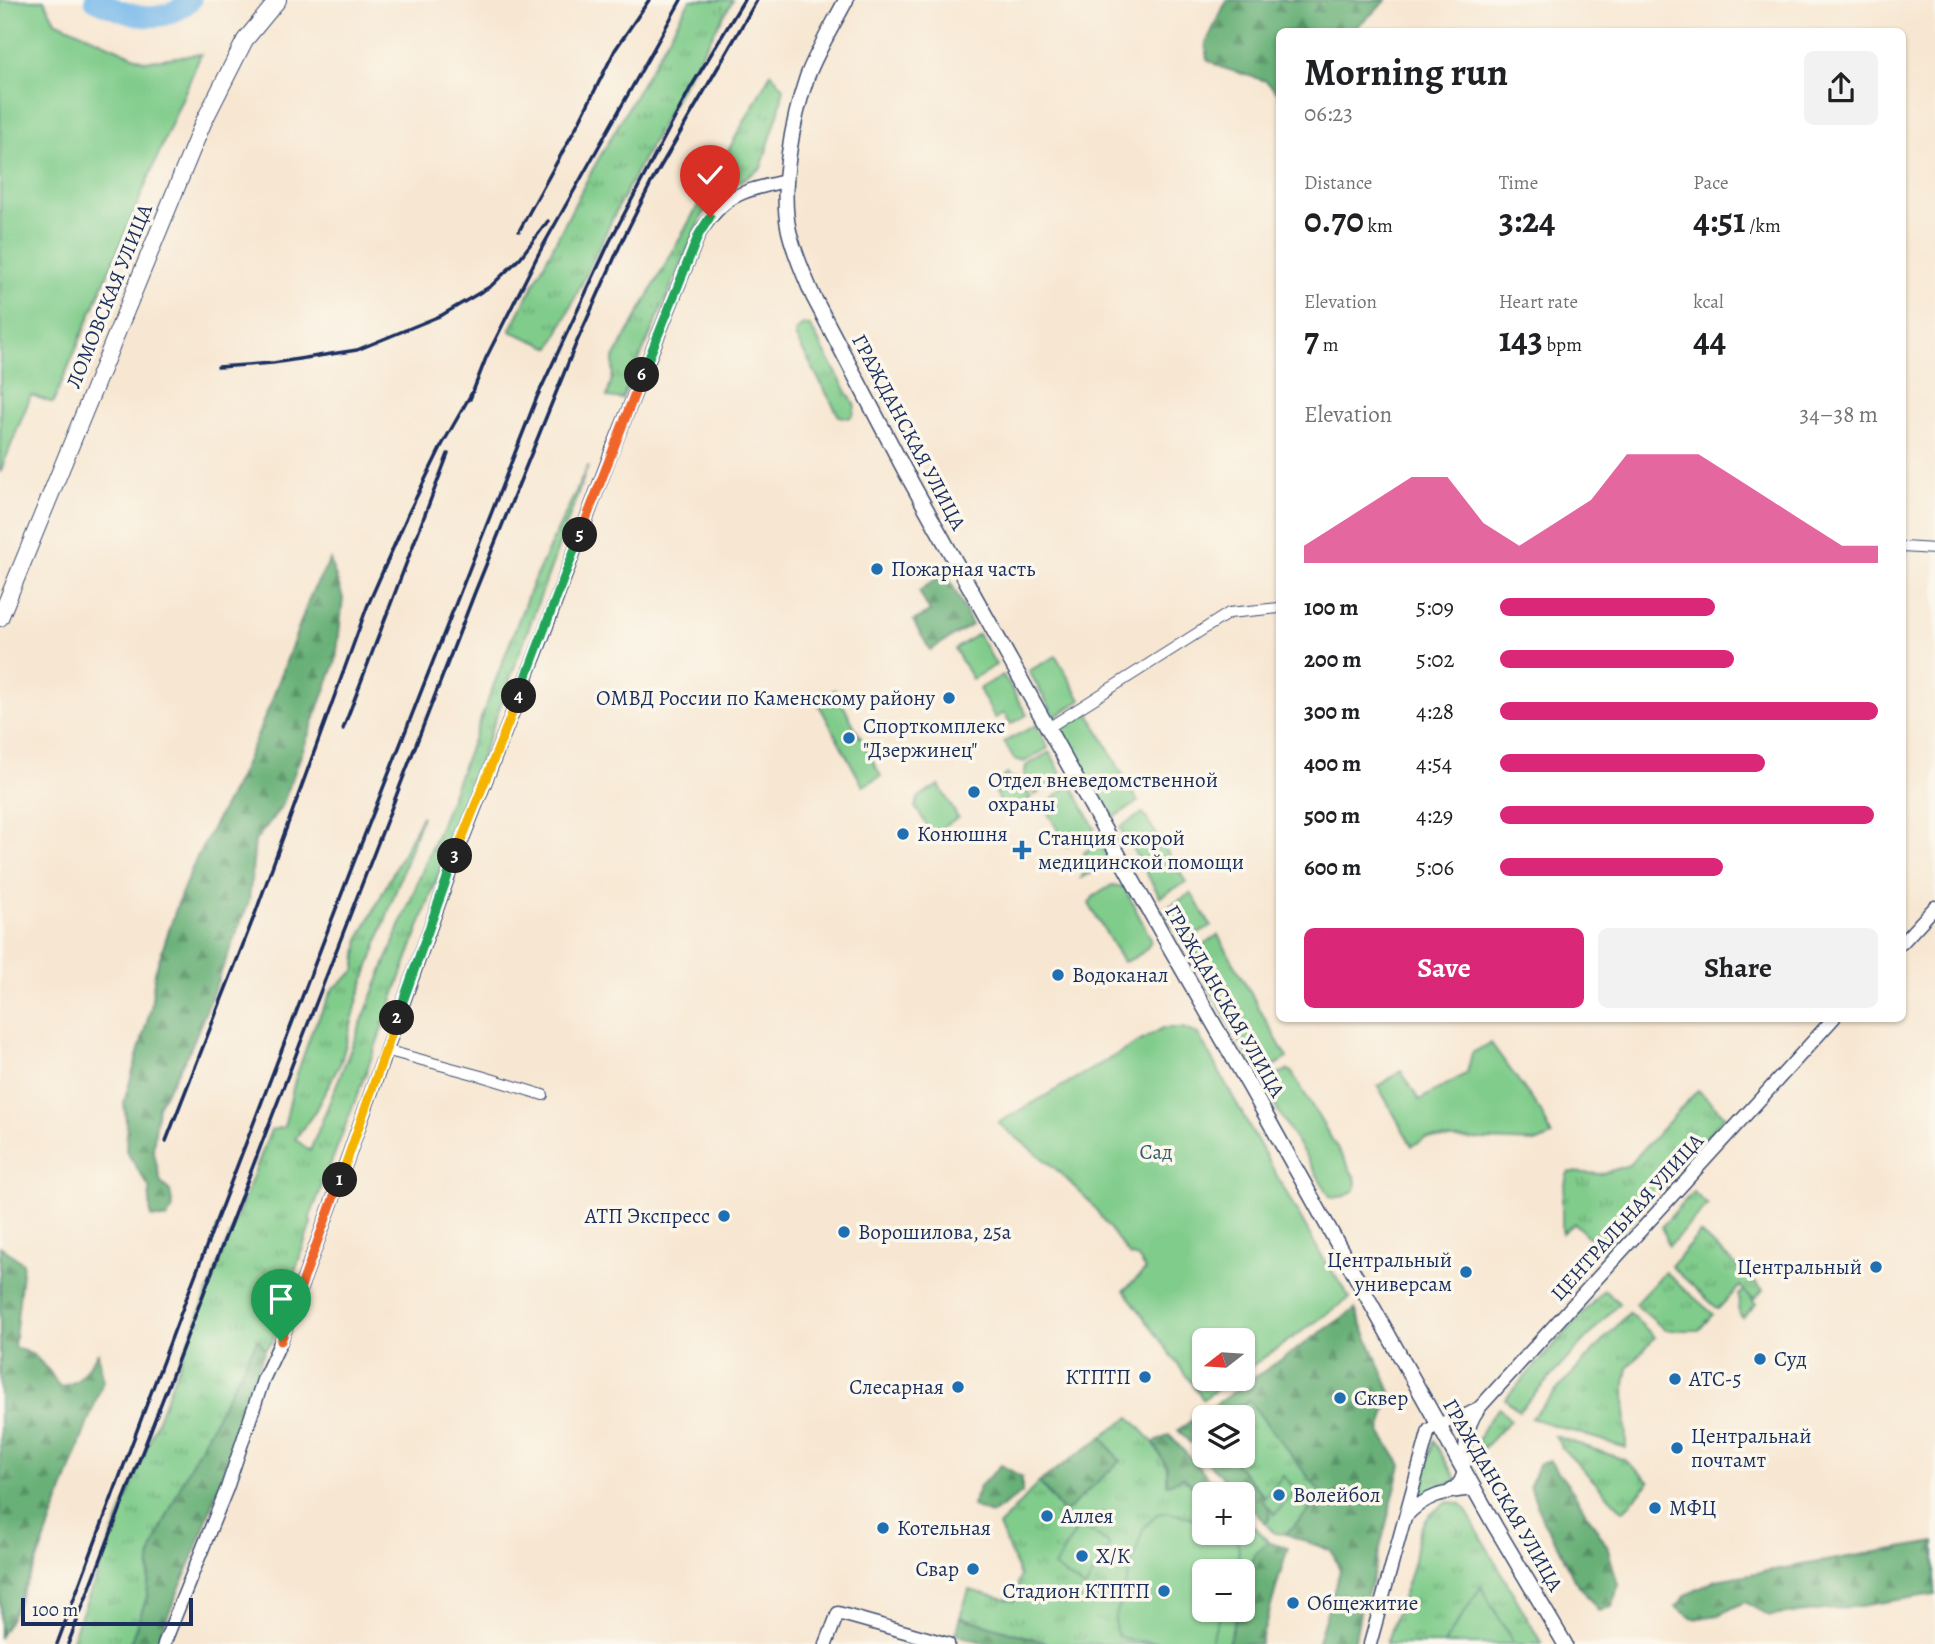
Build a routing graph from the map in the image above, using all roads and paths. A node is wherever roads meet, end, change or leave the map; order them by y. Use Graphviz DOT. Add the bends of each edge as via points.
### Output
graph roads {
  1 [pos="278,0"];
  2 [pos="846,0"];
  3 [pos="785,181"];
  4 [pos="1906,547"];
  5 [pos="1935,549"];
  6 [pos="1276,608"];
  7 [pos="0,618"];
  8 [pos="1048,727"];
  9 [pos="1935,907"];
  10 [pos="1906,939"];
  11 [pos="1829,1022"];
  12 [pos="385,1050"];
  13 [pos="543,1095"];
  14 [pos="1480,1407"];
  15 [pos="1430,1409"];
  16 [pos="1439,1424"];
  17 [pos="1427,1436"];
  18 [pos="1465,1442"];
  19 [pos="1450,1444"];
  20 [pos="1464,1469"];
  21 [pos="1475,1489"];
  22 [pos="1450,1491"];
  23 [pos="1404,1517"];
  24 [pos="164,1644"];
  25 [pos="826,1644"];
  26 [pos="948,1644"];
  27 [pos="1370,1644"];
  28 [pos="1565,1644"];
  1 -- 7 [label="main road, ЛОМОВСКАЯ УЛИЦА" via="245,40 203,123"];
  2 -- 3 [label="main road, ГРАЖДАНСКАЯ УЛИЦА" via="808,77"];
  3 -- 8 [label="main road, ГРАЖДАНСКАЯ УЛИЦА" via="788,229 813,296"];
  3 -- 12 [label="street" via="745,191 723,203 699,234 455,858"];
  4 -- 5 [label="street"];
  6 -- 8 [label="street" via="1229,613"];
  8 -- 15 [label="main road, ГРАЖДАНСКАЯ УЛИЦА"];
  9 -- 10 [label="street"];
  11 -- 14 [label="street, ЦЕНТРАЛЬНАЯ УЛИЦА"];
  12 -- 13 [label="street"];
  12 -- 24 [label="street" via="227,1488"];
  14 -- 16 [label="street, ЦЕНТРАЛЬНАЯ УЛИЦА"];
  14 -- 18 [label="street"];
  15 -- 16 [label="main road, ГРАЖДАНСКАЯ УЛИЦА"];
  15 -- 17 [label="street"];
  16 -- 17 [label="street"];
  16 -- 19 [label="main road, ГРАЖДАНСКАЯ УЛИЦА"];
  17 -- 23 [label="street"];
  18 -- 19 [label="street" via="1458,1448"];
  18 -- 20 [label="street"];
  19 -- 20 [label="main road, ГРАЖДАНСКАЯ УЛИЦА"];
  20 -- 21 [label="main road, ГРАЖДАНСКАЯ УЛИЦА"];
  20 -- 22 [label="street" via="1461,1482"];
  21 -- 22 [label="street"];
  21 -- 28 [label="main road, ГРАЖДАНСКАЯ УЛИЦА"];
  22 -- 23 [label="street" via="1429,1497"];
  23 -- 27 [label="street"];
  25 -- 26 [label="street" via="838,1613"];
}
